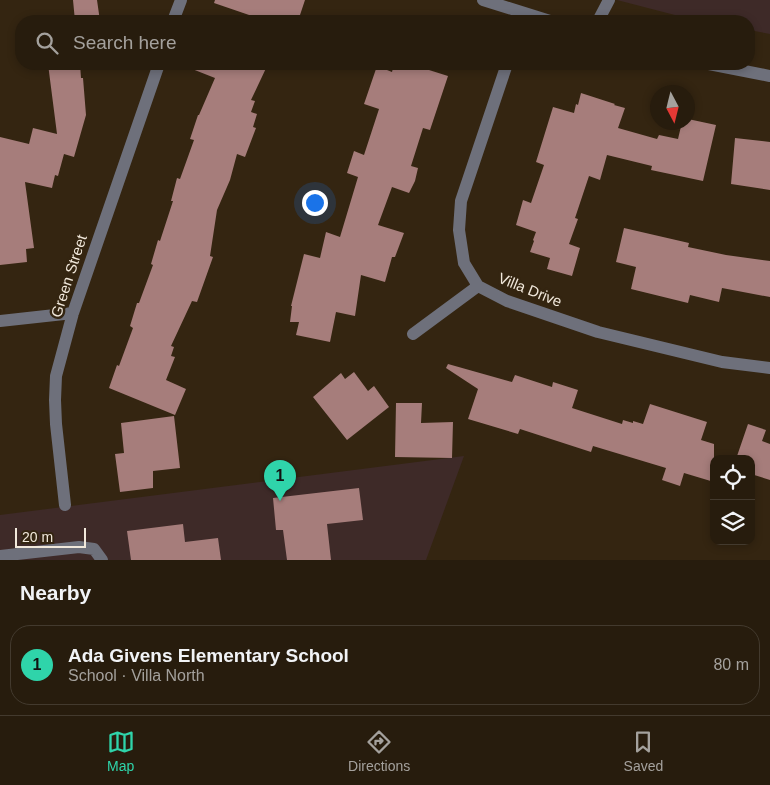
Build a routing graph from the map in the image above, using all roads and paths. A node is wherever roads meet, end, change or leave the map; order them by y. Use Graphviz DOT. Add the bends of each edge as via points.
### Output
graph roads {
  1 [pos="180,0"];
  2 [pos="483,0"];
  3 [pos="609,0"];
  4 [pos="175,15"];
  5 [pos="517,15"];
  6 [pos="601,15"];
  7 [pos="156,70"];
  8 [pos="505,70"];
  9 [pos="740,70"];
  10 [pos="770,76"];
  11 [pos="478,286"];
  12 [pos="73,313"];
  13 [pos="0,321"];
  14 [pos="413,334"];
  15 [pos="770,368"];
  16 [pos="65,506"];
  17 [pos="0,556"];
  18 [pos="102,560"];
  1 -- 4 [label="street"];
  2 -- 5 [label="street"];
  3 -- 6 [label="street"];
  7 -- 12 [label="street, Green Street"];
  8 -- 11 [label="street, Villa Drive" via="461,201 459,230 464,263"];
  9 -- 10 [label="street"];
  11 -- 14 [label="street"];
  11 -- 15 [label="street, Villa Drive" via="507,301 598,332 722,362"];
  12 -- 13 [label="street"];
  12 -- 16 [label="street, Green Street" via="56,376 55,400"];
  17 -- 18 [label="street" via="79,547 94,549"];
}
